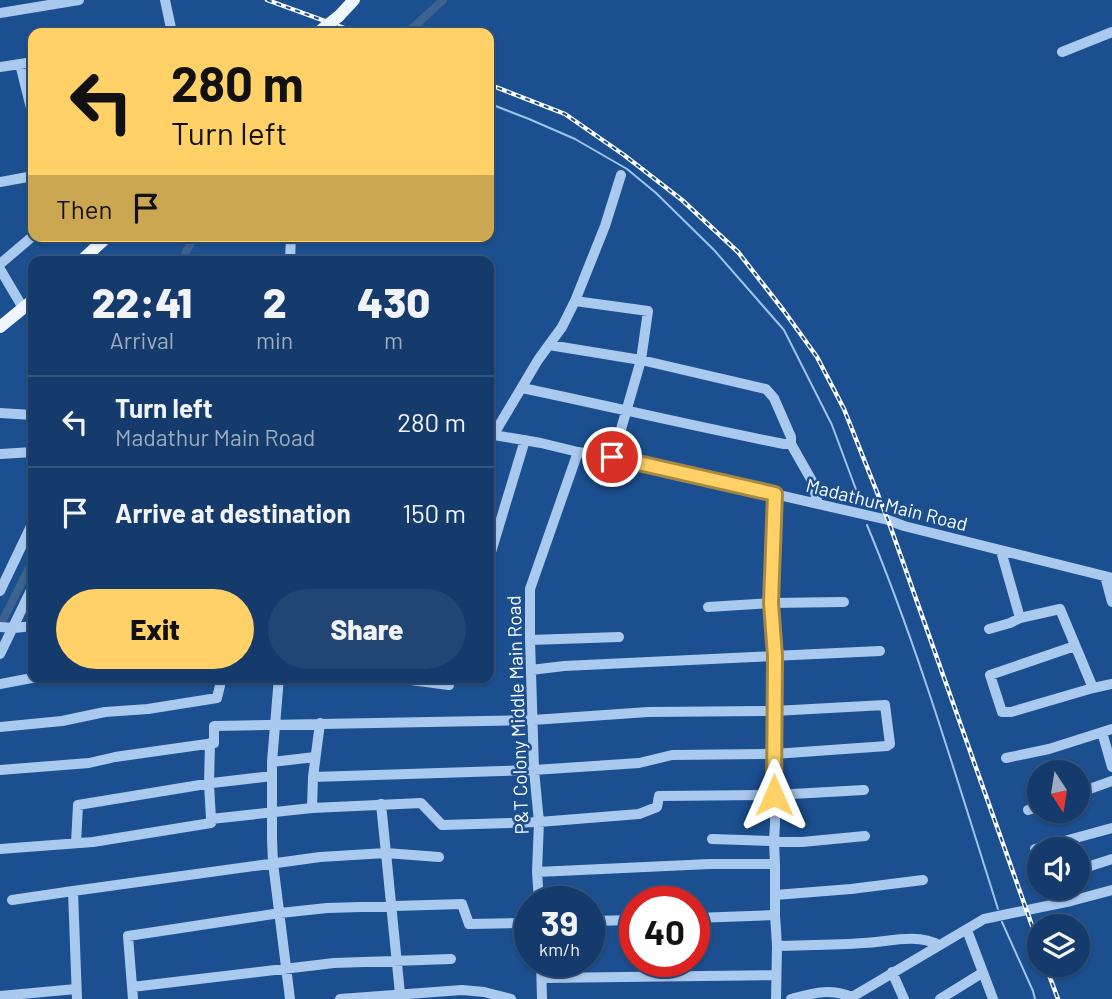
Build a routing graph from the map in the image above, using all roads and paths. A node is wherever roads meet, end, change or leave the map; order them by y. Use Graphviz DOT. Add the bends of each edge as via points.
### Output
graph roads {
  1 [pos="72,0"];
  2 [pos="165,0"];
  3 [pos="354,0"];
  4 [pos="0,13"];
  5 [pos="171,28"];
  6 [pos="324,28"];
  7 [pos="1112,32"];
  8 [pos="1062,52"];
  9 [pos="28,63"];
  10 [pos="20,64"];
  11 [pos="0,67"];
  12 [pos="28,94"];
  13 [pos="621,175"];
  14 [pos="28,177"];
  15 [pos="0,182"];
  16 [pos="28,240"];
  17 [pos="102,242"];
  18 [pos="86,256"];
  19 [pos="0,264"];
  20 [pos="0,270"];
  21 [pos="575,302"];
  22 [pos="28,304"];
  23 [pos="0,327"];
  24 [pos="549,345"];
  25 [pos="641,360"];
  26 [pos="522,388"];
  27 [pos="626,409"];
  28 [pos="0,413"];
  29 [pos="28,415"];
  30 [pos="494,430"];
  31 [pos="494,435"];
  32 [pos="525,440"];
  33 [pos="791,444"];
  34 [pos="28,452"];
  35 [pos="578,452"];
  36 [pos="0,454"];
  37 [pos="612,457"];
  38 [pos="775,494"];
  39 [pos="818,504"];
  40 [pos="28,532"];
  41 [pos="494,542"];
  42 [pos="1001,551"];
  43 [pos="1108,577"];
  44 [pos="0,591"];
  45 [pos="28,594"];
  46 [pos="844,602"];
  47 [pos="1112,602"];
  48 [pos="771,603"];
  49 [pos="708,607"];
  50 [pos="1020,618"];
  51 [pos="28,626"];
  52 [pos="6,628"];
  53 [pos="989,629"];
  54 [pos="618,638"];
  55 [pos="530,640"];
  56 [pos="1075,646"];
  57 [pos="880,651"];
  58 [pos="0,654"];
  59 [pos="775,656"];
  60 [pos="531,670"];
  61 [pos="28,679"];
  62 [pos="221,683"];
  63 [pos="278,683"];
  64 [pos="0,684"];
  65 [pos="1112,684"];
  66 [pos="1093,688"];
  67 [pos="774,711"];
  68 [pos="533,720"];
  69 [pos="276,723"];
  70 [pos="320,723"];
  71 [pos="0,727"];
  72 [pos="1107,730"];
  73 [pos="211,743"];
  74 [pos="774,754"];
  75 [pos="315,757"];
  76 [pos="1006,758"];
  77 [pos="272,762"];
  78 [pos="1112,767"];
  79 [pos="0,770"];
  80 [pos="534,770"];
  81 [pos="272,776"];
  82 [pos="313,777"];
  83 [pos="1112,781"];
  84 [pos="209,784"];
  85 [pos="1090,789"];
  86 [pos="864,790"];
  87 [pos="774,795"];
  88 [pos="380,804"];
  89 [pos="312,808"];
  90 [pos="272,814"];
  91 [pos="211,820"];
  92 [pos="539,822"];
  93 [pos="1112,828"];
  94 [pos="865,836"];
  95 [pos="1079,837"];
  96 [pos="712,839"];
  97 [pos="774,841"];
  98 [pos="76,843"];
  99 [pos="0,849"];
  100 [pos="386,853"];
  101 [pos="439,857"];
  102 [pos="1112,859"];
  103 [pos="273,863"];
  104 [pos="775,864"];
  105 [pos="1090,866"];
  106 [pos="537,872"];
  107 [pos="923,880"];
  108 [pos="538,886"];
  109 [pos="1112,890"];
  110 [pos="73,891"];
  111 [pos="775,895"];
  112 [pos="12,900"];
  113 [pos="390,906"];
  114 [pos="280,913"];
  115 [pos="775,915"];
  116 [pos="710,917"];
  117 [pos="514,923"];
  118 [pos="967,930"];
  119 [pos="939,945"];
  120 [pos="777,946"];
  121 [pos="451,959"];
  122 [pos="396,961"];
  123 [pos="286,969"];
  124 [pos="892,972"];
  125 [pos="982,973"];
  126 [pos="775,975"];
  127 [pos="541,977"];
  128 [pos="543,978"];
  129 [pos="132,987"];
  130 [pos="76,994"];
  131 [pos="400,994"];
  132 [pos="0,996"];
  133 [pos="851,998"];
  134 [pos="133,999"];
  135 [pos="290,999"];
  136 [pos="340,999"];
  137 [pos="511,999"];
  138 [pos="542,999"];
  139 [pos="776,999"];
  140 [pos="791,999"];
  141 [pos="904,999"];
  142 [pos="940,999"];
  143 [pos="993,999"];
  1 -- 4 [label="street"];
  2 -- 5 [label="street"];
  3 -- 6 [label="main road, bridge"];
  7 -- 8 [label="street"];
  9 -- 10 [label="street"];
  10 -- 11 [label="street"];
  10 -- 12 [label="street"];
  13 -- 21 [label="street"];
  14 -- 15 [label="street"];
  16 -- 19 [label="street"];
  17 -- 18 [label="main road"];
  20 -- 22 [label="street"];
  21 -- 24 [label="street"];
  21 -- 25 [label="street" via="648,311"];
  22 -- 23 [label="main road"];
  24 -- 25 [label="street"];
  24 -- 26 [label="street"];
  25 -- 27 [label="street"];
  25 -- 33 [label="street" via="766,388"];
  26 -- 27 [label="street"];
  26 -- 30 [label="street"];
  27 -- 33 [label="street"];
  27 -- 37 [label="street"];
  28 -- 29 [label="street"];
  31 -- 32 [label="street, Madathur Main Road"];
  32 -- 35 [label="street, Madathur Main Road"];
  32 -- 41 [label="street"];
  33 -- 39 [label="street" via="812,481"];
  34 -- 36 [label="street"];
  35 -- 37 [label="street, Madathur Main Road"];
  35 -- 55 [label="street, P&T Colony Middle Main Road" via="530,589"];
  37 -- 38 [label="street, Madathur Main Road"];
  38 -- 39 [label="street, Madathur Main Road"];
  38 -- 48 [label="street"];
  39 -- 42 [label="street, Madathur Main Road"];
  40 -- 44 [label="street"];
  42 -- 43 [label="street, Madathur Main Road"];
  42 -- 50 [label="street"];
  43 -- 47 [label="street"];
  45 -- 52 [label="street"];
  46 -- 48 [label="street"];
  48 -- 49 [label="street"];
  48 -- 59 [label="street"];
  50 -- 53 [label="street"];
  50 -- 56 [label="street" via="1060,609"];
  51 -- 52 [label="street"];
  52 -- 58 [label="street"];
  54 -- 55 [label="street"];
  55 -- 60 [label="street, P&T Colony Middle Main Road"];
  56 -- 66 [label="street"];
  56 -- 66 [label="street" via="990,676 1002,712"];
  57 -- 59 [label="street"];
  59 -- 60 [label="street"];
  59 -- 67 [label="street"];
  60 -- 68 [label="street, P&T Colony Middle Main Road"];
  61 -- 64 [label="street"];
  62 -- 71 [label="street" via="217,698"];
  63 -- 69 [label="street"];
  65 -- 66 [label="street"];
  67 -- 68 [label="street" via="648,712"];
  67 -- 74 [label="street"];
  67 -- 74 [label="street" via="885,705 890,744"];
  68 -- 70 [label="street"];
  68 -- 80 [label="street, P&T Colony Middle Main Road"];
  69 -- 70 [label="street"];
  69 -- 73 [label="street" via="214,726"];
  69 -- 77 [label="street"];
  70 -- 75 [label="street"];
  72 -- 76 [label="street"];
  72 -- 78 [label="street"];
  73 -- 79 [label="street" via="89,763"];
  73 -- 84 [label="street"];
  74 -- 80 [label="street" via="672,755 639,763"];
  74 -- 87 [label="street"];
  75 -- 77 [label="street"];
  75 -- 82 [label="street"];
  77 -- 81 [label="street"];
  80 -- 82 [label="street"];
  80 -- 92 [label="street, P&T Colony Middle Main Road"];
  81 -- 84 [label="street"];
  81 -- 90 [label="street"];
  82 -- 89 [label="street"];
  83 -- 85 [label="street"];
  84 -- 91 [label="street"];
  84 -- 98 [label="street" via="78,805"];
  86 -- 87 [label="street"];
  87 -- 92 [label="street" via="659,796 657,807 639,814"];
  87 -- 97 [label="street"];
  88 -- 89 [label="street"];
  88 -- 92 [label="street" via="421,803 442,825"];
  88 -- 100 [label="street"];
  89 -- 90 [label="street"];
  90 -- 91 [label="street"];
  90 -- 103 [label="street"];
  91 -- 98 [label="street"];
  92 -- 106 [label="street, P&T Colony Middle Main Road"];
  93 -- 95 [label="street"];
  94 -- 97 [label="street"];
  96 -- 97 [label="street"];
  97 -- 104 [label="street"];
  98 -- 99 [label="street"];
  100 -- 101 [label="street"];
  100 -- 103 [label="street"];
  100 -- 113 [label="street"];
  102 -- 105 [label="street"];
  103 -- 110 [label="street"];
  103 -- 114 [label="street"];
  104 -- 106 [label="street"];
  104 -- 111 [label="street"];
  106 -- 108 [label="street, P&T Colony Middle Main Road"];
  107 -- 111 [label="street"];
  109 -- 118 [label="street" via="984,919"];
  110 -- 112 [label="street"];
  110 -- 130 [label="street"];
  111 -- 115 [label="street"];
  113 -- 114 [label="street"];
  113 -- 117 [label="street" via="462,904 469,924"];
  113 -- 122 [label="street"];
  114 -- 123 [label="street"];
  114 -- 129 [label="street" via="128,936"];
  115 -- 116 [label="street"];
  115 -- 120 [label="street"];
  118 -- 119 [label="street"];
  118 -- 125 [label="street"];
  119 -- 120 [label="street" via="927,939 907,939"];
  119 -- 124 [label="street"];
  120 -- 126 [label="street"];
  121 -- 122 [label="street"];
  122 -- 123 [label="street"];
  122 -- 131 [label="street"];
  123 -- 129 [label="street"];
  123 -- 135 [label="street"];
  124 -- 133 [label="street"];
  124 -- 141 [label="street"];
  125 -- 142 [label="street"];
  125 -- 143 [label="street"];
  126 -- 128 [label="street"];
  126 -- 139 [label="street"];
  127 -- 138 [label="street"];
  129 -- 134 [label="street"];
  130 -- 132 [label="street"];
  131 -- 136 [label="street"];
  131 -- 137 [label="street" via="462,990"];
  133 -- 140 [label="street" via="827,991"];
}
